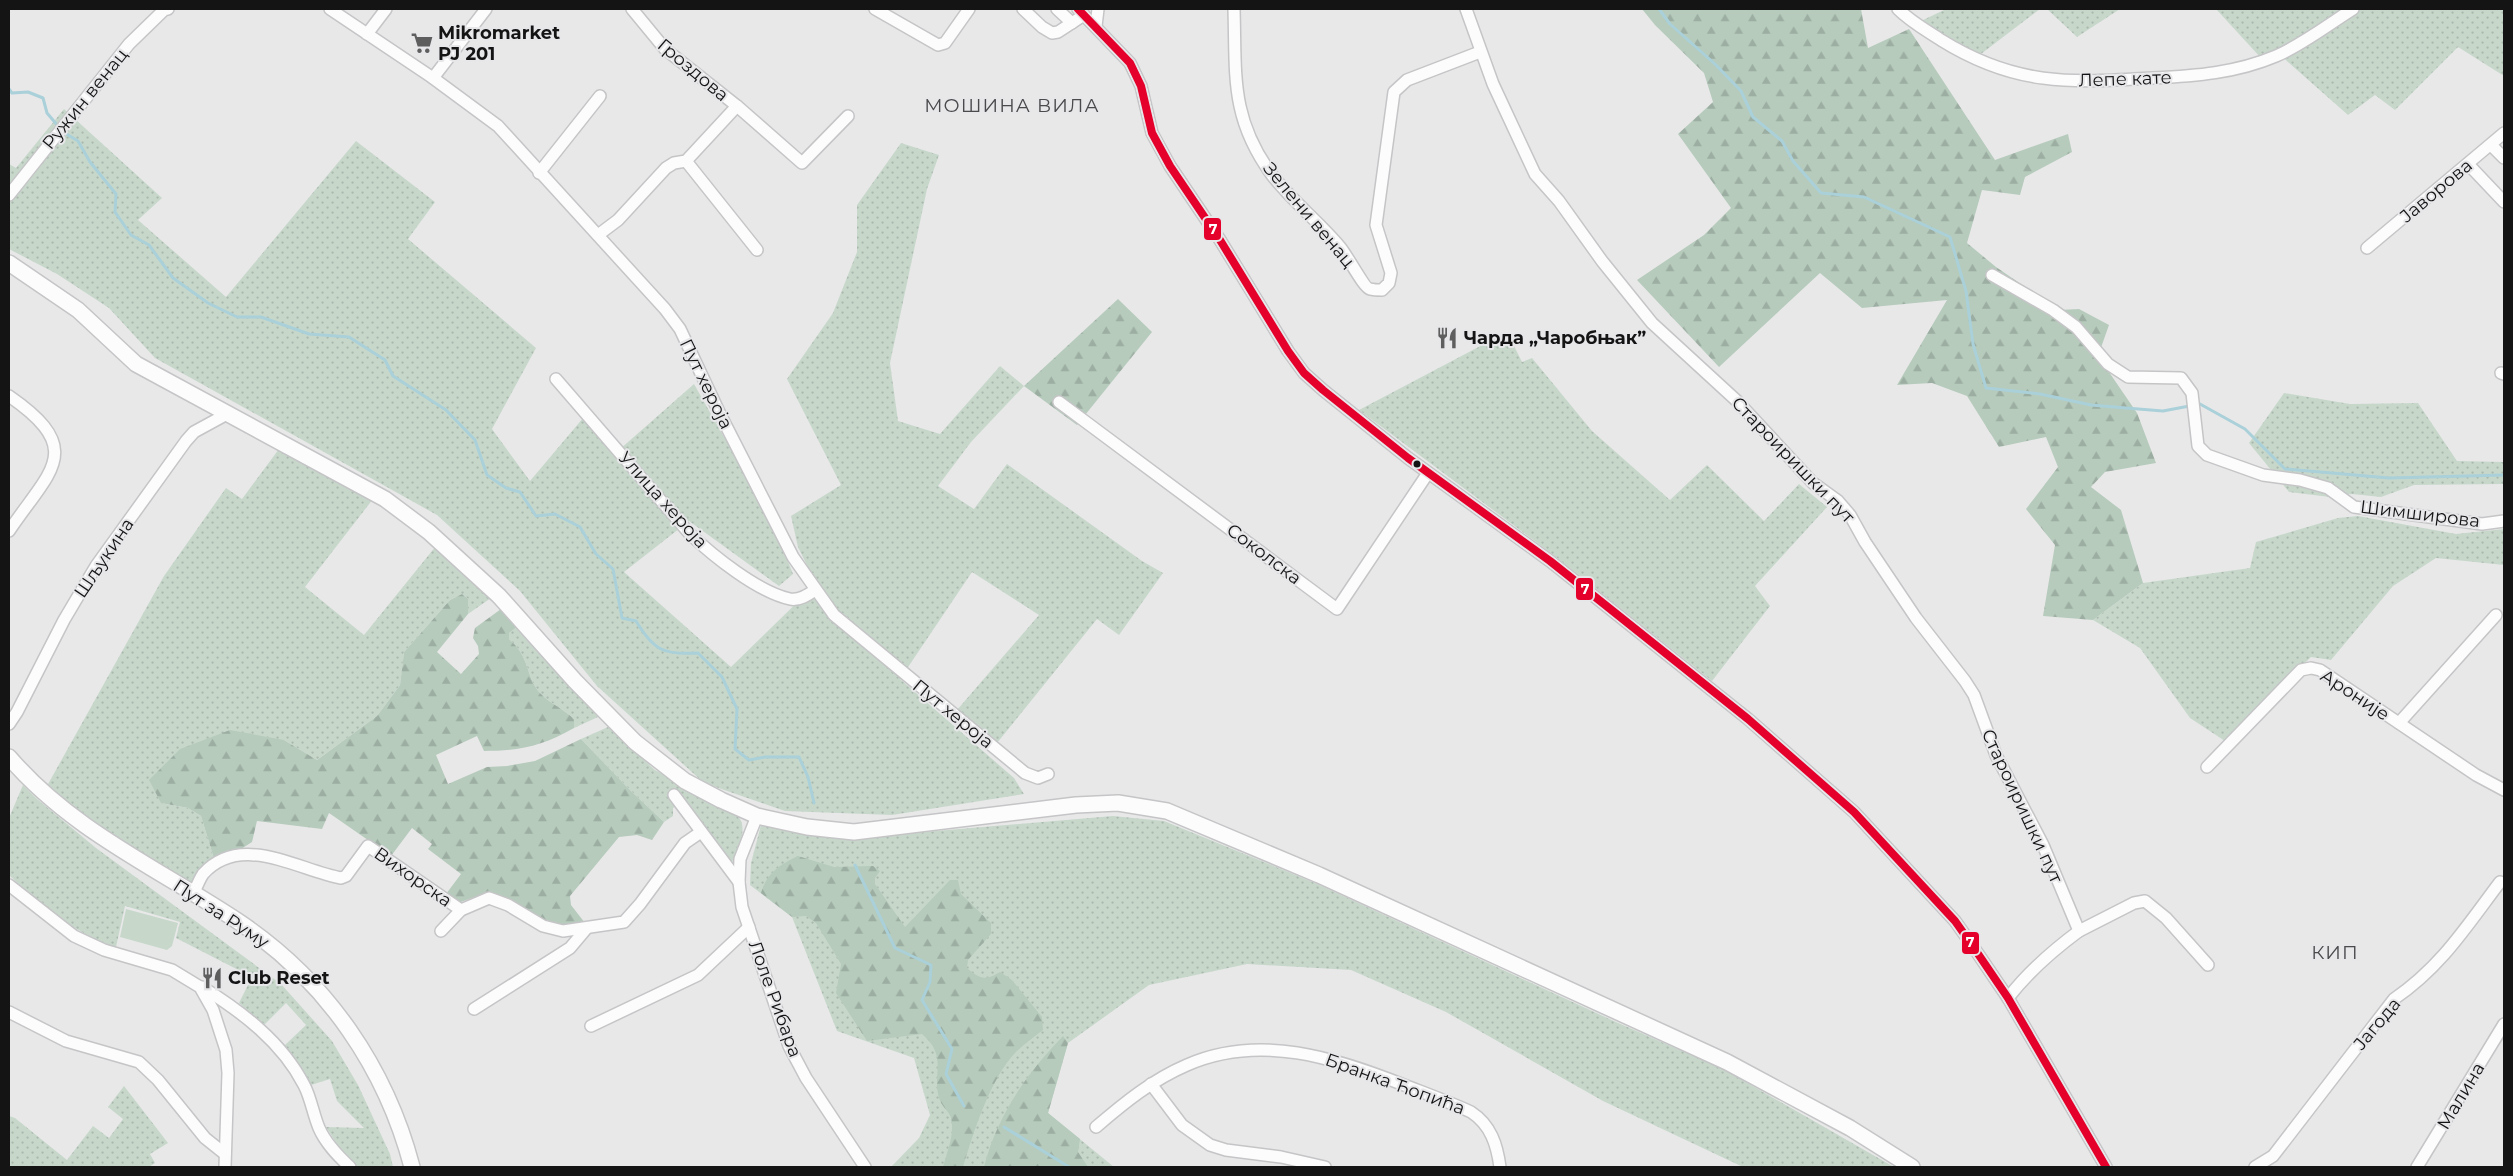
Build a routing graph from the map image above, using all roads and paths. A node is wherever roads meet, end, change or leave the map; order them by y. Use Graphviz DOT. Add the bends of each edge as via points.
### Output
graph roads {
  1 [pos="168,9"];
  2 [pos="330,9"];
  3 [pos="386,9"];
  4 [pos="486,9"];
  5 [pos="632,9"];
  6 [pos="875,9"];
  7 [pos="969,9"];
  8 [pos="1023,9"];
  9 [pos="1057,9"];
  10 [pos="1098,9"];
  11 [pos="1234,9"];
  12 [pos="1466,9"];
  13 [pos="1898,9"];
  14 [pos="2353,9"];
  15 [pos="1081,12"];
  16 [pos="1072,23"];
  17 [pos="1096,26"];
  18 [pos="367,34"];
  19 [pos="1480,52"];
  20 [pos="433,78"];
  21 [pos="600,96"];
  22 [pos="737,106"];
  23 [pos="848,116"];
  24 [pos="2504,133"];
  25 [pos="2491,145"];
  26 [pos="2504,158"];
  27 [pos="686,161"];
  28 [pos="2468,164"];
  29 [pos="539,173"];
  30 [pos="9,195"];
  31 [pos="2504,202"];
  32 [pos="598,235"];
  33 [pos="2367,248"];
  34 [pos="757,250"];
  35 [pos="9,263"];
  36 [pos="1992,275"];
  37 [pos="556,379"];
  38 [pos="9,396"];
  39 [pos="1059,402"];
  40 [pos="227,414"];
  41 [pos="1428,473"];
  42 [pos="2504,521"];
  43 [pos="9,531"];
  44 [pos="815,590"];
  45 [pos="2496,615"];
  46 [pos="2399,723"];
  47 [pos="9,724"];
  48 [pos="9,757"];
  49 [pos="2207,767"];
  50 [pos="1048,774"];
  51 [pos="2504,790"];
  52 [pos="674,795"];
  53 [pos="757,816"];
  54 [pos="701,832"];
  55 [pos="738,882"];
  56 [pos="2500,882"];
  57 [pos="9,885"];
  58 [pos="193,895"];
  59 [pos="461,910"];
  60 [pos="749,927"];
  61 [pos="586,928"];
  62 [pos="441,931"];
  63 [pos="2079,931"];
  64 [pos="2208,965"];
  65 [pos="200,986"];
  66 [pos="2008,998"];
  67 [pos="474,1009"];
  68 [pos="9,1012"];
  69 [pos="2504,1024"];
  70 [pos="591,1026"];
  71 [pos="1151,1084"];
  72 [pos="1096,1127"];
  73 [pos="224,1154"];
  74 [pos="225,1167"];
  75 [pos="350,1167"];
  76 [pos="412,1167"];
  77 [pos="865,1167"];
  78 [pos="1325,1167"];
  79 [pos="1500,1167"];
  80 [pos="1912,1167"];
  81 [pos="2106,1167"];
  82 [pos="2255,1167"];
  83 [pos="2417,1167"];
  1 -- 30 [label="street, Ружин венац" via="129,44"];
  2 -- 18 [label="street, Пут хероја"];
  3 -- 18 [label="street"];
  4 -- 20 [label="street"];
  5 -- 22 [label="street, Гроздова" via="665,49"];
  6 -- 7 [label="street" via="938,45 945,43"];
  8 -- 16 [label="street" via="1052,33"];
  9 -- 16 [label="street"];
  10 -- 17 [label="street"];
  11 -- 19 [label="street, Зелени венац" via="1238,98 1250,139 1272,175 1339,246 1369,290 1382,290 1389,284 1391,273 1376,225 1394,92 1407,80"];
  12 -- 19 [label="street, Староиришки пут"];
  13 -- 14 [label="street, Лепе кате" via="1910,20 1977,60 2042,79 2089,82 2234,71 2277,56"];
  15 -- 16 [label="street"];
  15 -- 17 [label="street"];
  17 -- 41 [label="street" via="1130,63 1140,86 1152,133 1170,166 1294,361 1323,390"];
  18 -- 20 [label="street, Пут хероја"];
  19 -- 63 [label="street, Староиришки пут" via="1535,174 1559,201 1602,261 1652,322 1737,401 1813,483 1838,501 1916,618 1965,681 1974,695 1996,755 2043,845"];
  20 -- 29 [label="street, Пут хероја" via="498,126"];
  21 -- 29 [label="street"];
  22 -- 23 [label="street, Гроздова" via="802,163"];
  22 -- 27 [label="street, Гроздова"];
  24 -- 25 [label="street, Јаворова"];
  25 -- 26 [label="street"];
  25 -- 28 [label="street, Јаворова"];
  27 -- 32 [label="street, Гроздова" via="666,168 618,220"];
  27 -- 34 [label="street"];
  28 -- 31 [label="street"];
  28 -- 33 [label="street, Јаворова"];
  29 -- 32 [label="street, Пут хероја"];
  32 -- 44 [label="street, Пут хероја" via="665,308 680,329 792,557"];
  35 -- 40 [label="main road" via="78,310 136,364"];
  36 -- 42 [label="street, Шимширова" via="2076,327 2108,364 2128,377 2181,378 2192,393 2198,446 2208,455 2263,475 2328,488 2354,507 2482,524"];
  37 -- 44 [label="street, Улица хероја" via="689,533 710,552 752,582 790,599 804,597"];
  38 -- 43 [label="street" via="34,414 47,428 54,444 48,478"];
  39 -- 41 [label="street, Соколска" via="1337,609"];
  40 -- 47 [label="street, Шљукина" via="194,432 186,441 96,566"];
  40 -- 53 [label="main road" via="385,499 429,532 499,596 575,682 660,764 685,781"];
  41 -- 66 [label="street" via="1550,561 1748,719 1832,791 1955,921"];
  44 -- 50 [label="street, Пут хероја" via="834,615 1025,773 1038,778"];
  45 -- 46 [label="street, Ароније"];
  46 -- 49 [label="street, Ароније" via="2320,670 2308,668 2301,670"];
  46 -- 51 [label="street"];
  48 -- 58 [label="main road, Пут за Руму" via="61,810"];
  52 -- 54 [label="street"];
  53 -- 55 [label="street, Лоле Рибара" via="744,846"];
  53 -- 80 [label="main road" via="807,827 854,832 1076,805 1118,804 1168,811 1318,875 1727,1062 1850,1128"];
  54 -- 55 [label="street"];
  54 -- 61 [label="street, Вихорска" via="677,852 624,922"];
  55 -- 60 [label="street, Лоле Рибара"];
  56 -- 82 [label="street, Јагода" via="2445,956 2419,982 2394,999 2273,1156"];
  57 -- 65 [label="street" via="74,936 104,950 172,970"];
  58 -- 59 [label="street, Вихорска" via="203,875 233,856 264,855 341,878 346,876 368,846"];
  58 -- 76 [label="main road, Пут за Руму" via="241,924 281,954 306,977 343,1022 378,1075"];
  59 -- 61 [label="street, Вихорска" via="489,898 508,905 543,926 563,931"];
  59 -- 62 [label="street, Вихорска"];
  60 -- 70 [label="street" via="698,975"];
  60 -- 77 [label="street, Лоле Рибара" via="789,1046 809,1084"];
  61 -- 67 [label="street" via="570,948"];
  63 -- 64 [label="street" via="2134,903 2145,901 2166,918"];
  63 -- 66 [label="street" via="2022,980"];
  65 -- 73 [label="street" via="213,1010 226,1050 228,1099"];
  65 -- 75 [label="street" via="244,1016 282,1052 305,1087 326,1141"];
  66 -- 81 [label="street"];
  68 -- 73 [label="street" via="66,1040 139,1062 158,1080 205,1138"];
  69 -- 83 [label="street, Малина"];
  71 -- 72 [label="street, Бранка Ћопића"];
  71 -- 78 [label="street" via="1182,1125 1210,1145"];
  71 -- 79 [label="street, Бранка Ћопића" via="1188,1064 1215,1056 1247,1050 1298,1051 1367,1070 1472,1112 1490,1131"];
  73 -- 74 [label="street"];
}
